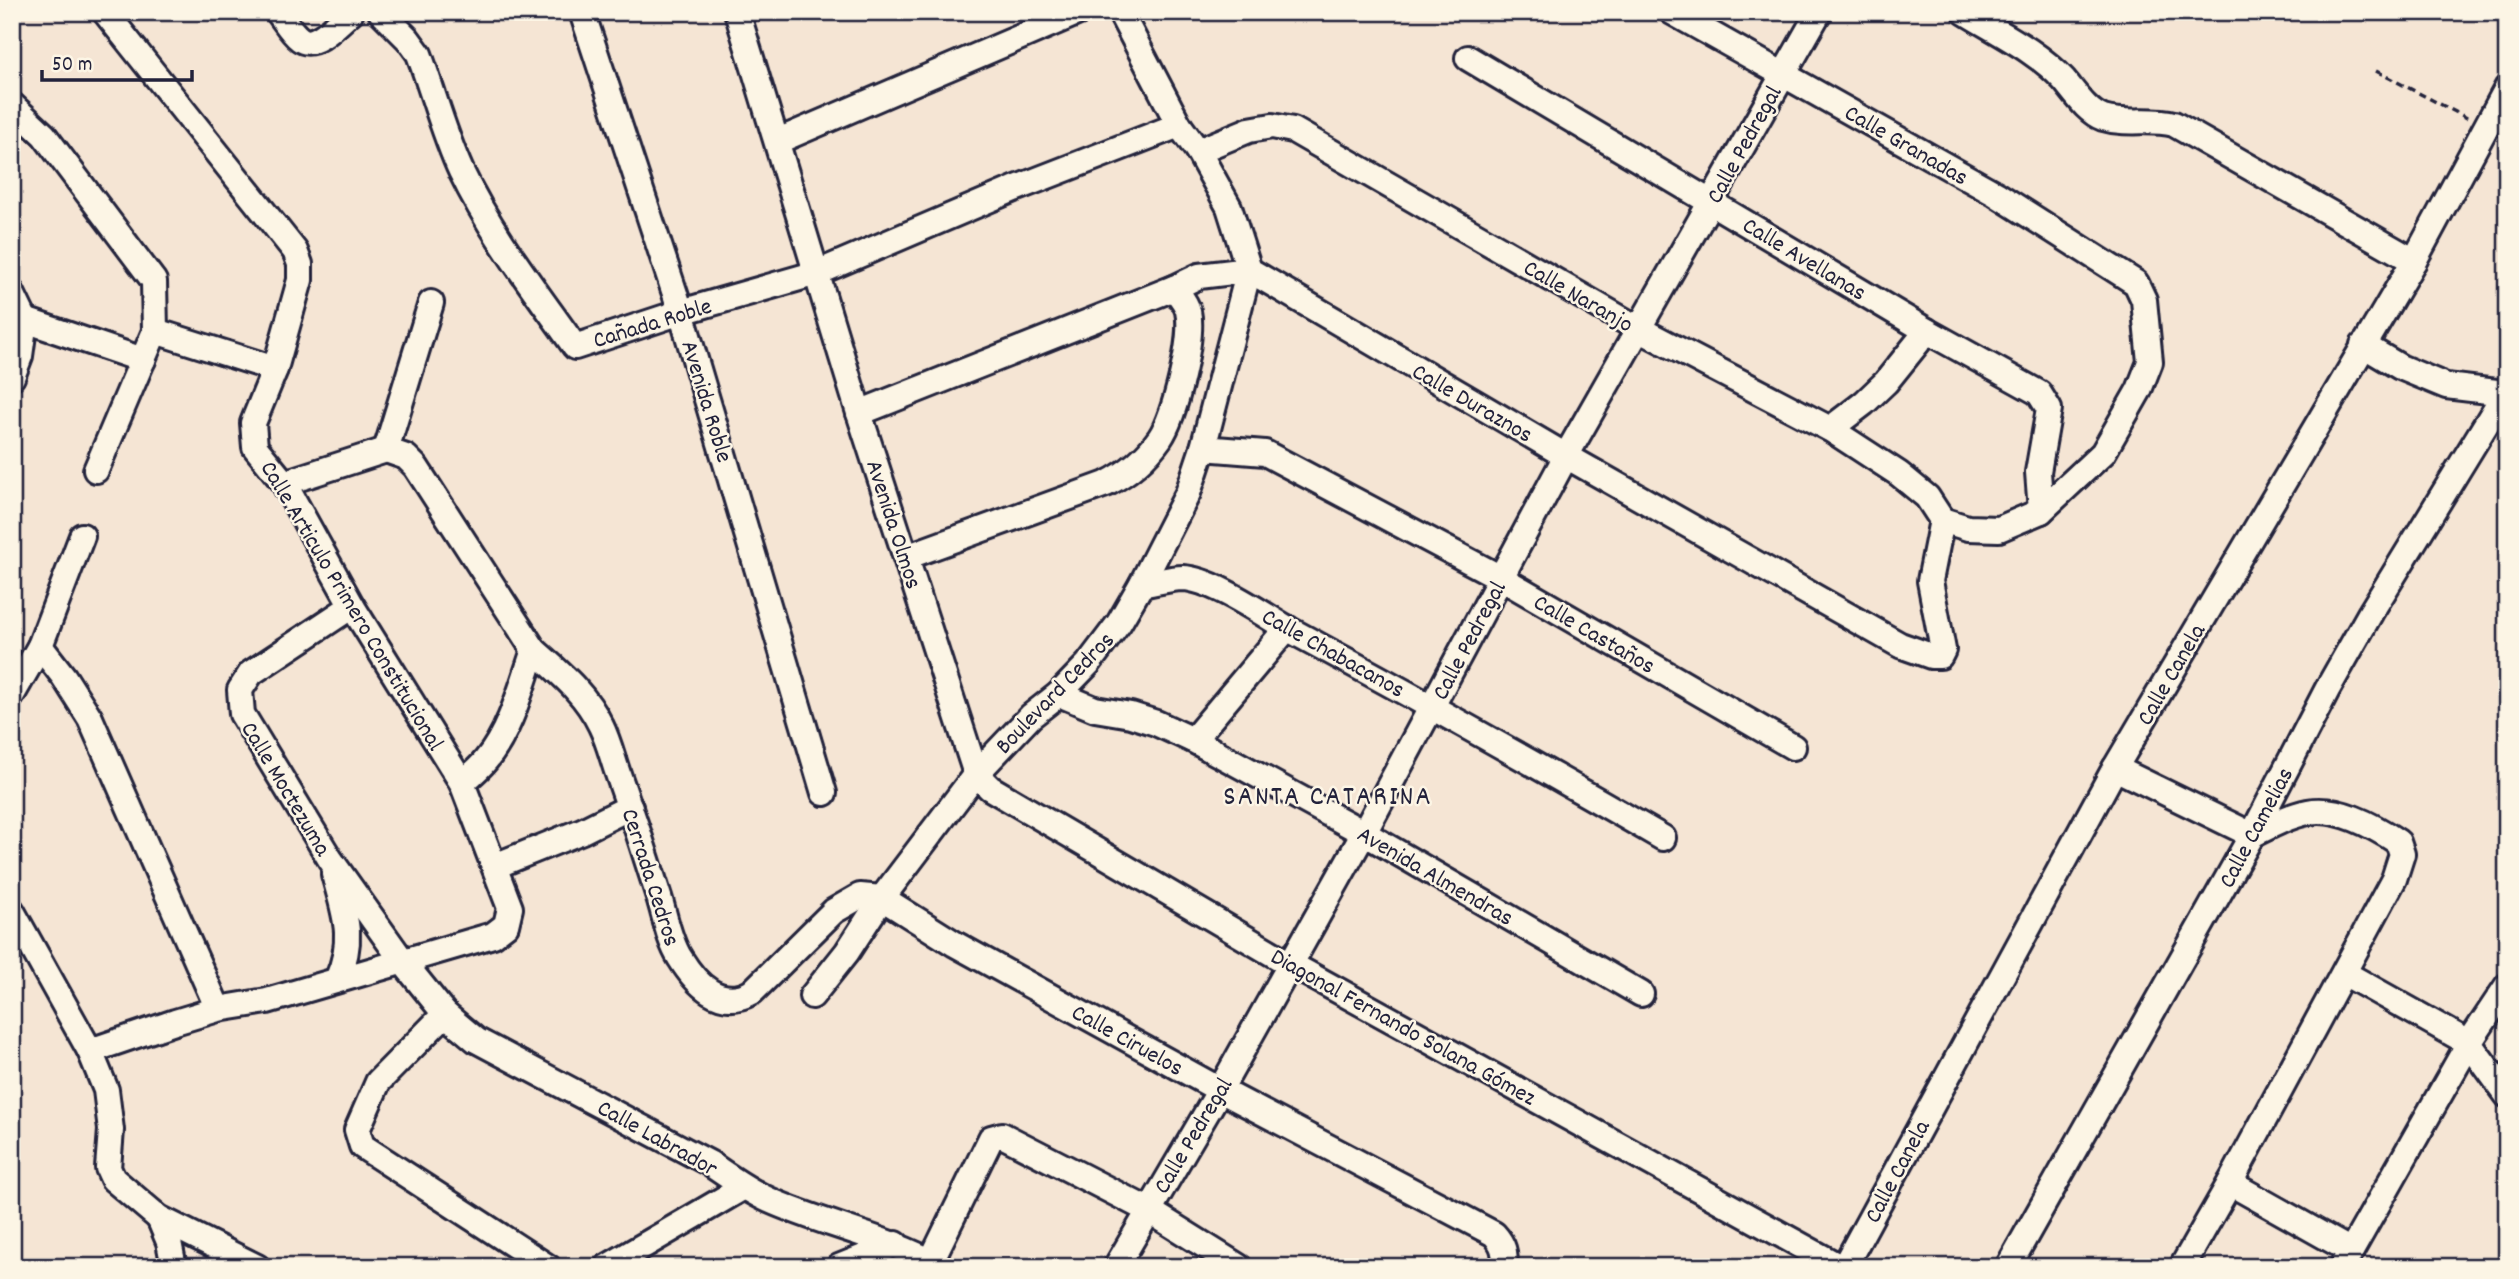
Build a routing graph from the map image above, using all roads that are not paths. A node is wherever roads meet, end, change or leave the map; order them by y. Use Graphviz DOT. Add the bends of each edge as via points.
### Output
graph roads {
  1 [pos="105,12"];
  2 [pos="278,12"];
  3 [pos="351,12"];
  4 [pos="382,12"];
  5 [pos="583,12"];
  6 [pos="737,12"];
  7 [pos="1079,12"];
  8 [pos="1119,12"];
  9 [pos="1672,12"];
  10 [pos="1819,12"];
  11 [pos="1965,12"];
  12 [pos="1468,58"];
  13 [pos="1782,74"];
  14 [pos="2507,88"];
  15 [pos="12,105"];
  16 [pos="1179,125"];
  17 [pos="778,141"];
  18 [pos="1198,151"];
  19 [pos="1711,201"];
  20 [pos="2414,261"];
  21 [pos="1249,270"];
  22 [pos="817,273"];
  23 [pos="1174,288"];
  24 [pos="12,293"];
  25 [pos="431,303"];
  26 [pos="681,312"];
  27 [pos="25,320"];
  28 [pos="1637,328"];
  29 [pos="155,331"];
  30 [pos="1927,331"];
  31 [pos="2363,345"];
  32 [pos="143,360"];
  33 [pos="275,369"];
  34 [pos="12,377"];
  35 [pos="2506,392"];
  36 [pos="859,413"];
  37 [pos="1830,429"];
  38 [pos="1203,448"];
  39 [pos="386,450"];
  40 [pos="1566,456"];
  41 [pos="96,470"];
  42 [pos="284,483"];
  43 [pos="2041,511"];
  44 [pos="1942,520"];
  45 [pos="82,536"];
  46 [pos="906,557"];
  47 [pos="1501,578"];
  48 [pos="1141,585"];
  49 [pos="352,606"];
  50 [pos="1287,628"];
  51 [pos="40,646"];
  52 [pos="534,650"];
  53 [pos="1059,694"];
  54 [pos="12,695"];
  55 [pos="1433,706"];
  56 [pos="1193,740"];
  57 [pos="1793,747"];
  58 [pos="2115,768"];
  59 [pos="976,775"];
  60 [pos="462,783"];
  61 [pos="824,793"];
  62 [pos="630,807"];
  63 [pos="1364,833"];
  64 [pos="2252,835"];
  65 [pos="1663,838"];
  66 [pos="330,859"];
  67 [pos="495,866"];
  68 [pos="883,898"];
  69 [pos="12,911"];
  70 [pos="404,963"];
  71 [pos="1290,964"];
  72 [pos="2344,973"];
  73 [pos="338,978"];
  74 [pos="2507,986"];
  75 [pos="1641,994"];
  76 [pos="812,996"];
  77 [pos="218,1009"];
  78 [pos="445,1014"];
  79 [pos="2469,1043"];
  80 [pos="90,1051"];
  81 [pos="1220,1090"];
  82 [pos="2507,1095"];
  83 [pos="2230,1183"];
  84 [pos="744,1187"];
  85 [pos="1148,1210"];
  86 [pos="159,1218"];
  87 [pos="895,1244"];
  88 [pos="2346,1259"];
  89 [pos="936,1264"];
  90 [pos="174,1267"];
  91 [pos="257,1267"];
  92 [pos="548,1267"];
  93 [pos="607,1267"];
  94 [pos="839,1267"];
  95 [pos="1116,1267"];
  96 [pos="1239,1267"];
  97 [pos="1505,1267"];
  98 [pos="1842,1267"];
  99 [pos="2008,1267"];
  100 [pos="2182,1267"];
  1 -- 33 [label="street, Calle Articulo Primero Constitucional" via="295,251 300,280"];
  2 -- 3 [label="street" via="306,42 314,41"];
  4 -- 26 [label="street, Cañada Roble" via="419,54 475,198 575,347"];
  5 -- 26 [label="street, Avenida Roble"];
  6 -- 17 [label="street"];
  7 -- 17 [label="street"];
  8 -- 16 [label="street"];
  9 -- 13 [label="street, Calle Granadas"];
  10 -- 13 [label="street, Calle Pedregal"];
  11 -- 20 [label="street" via="2044,61 2101,117 2174,124"];
  12 -- 19 [label="street, Calle Avellanas"];
  13 -- 19 [label="street, Calle Pedregal"];
  13 -- 43 [label="street, Calle Granadas" via="1996,194 2136,283 2144,300 2150,362 2139,390 2103,453"];
  14 -- 20 [label="street, Calle Canela"];
  15 -- 29 [label="street" via="44,135 154,281"];
  16 -- 18 [label="street"];
  16 -- 22 [label="street, Cañada Roble" via="1014,188"];
  17 -- 22 [label="street"];
  18 -- 21 [label="street" via="1229,207"];
  18 -- 28 [label="street, Calle Naranjo" via="1249,130 1272,126 1293,130"];
  19 -- 28 [label="street, Calle Pedregal"];
  19 -- 30 [label="street, Calle Avellanas"];
  20 -- 31 [label="street, Calle Canela"];
  21 -- 23 [label="street" via="1199,276"];
  21 -- 38 [label="street, Boulevard Cedros"];
  21 -- 40 [label="street, Calle Duraznos"];
  22 -- 26 [label="street, Cañada Roble"];
  22 -- 36 [label="street, Avenida Olmos"];
  23 -- 36 [label="street"];
  23 -- 46 [label="street" via="1188,312 1189,334 1171,418 1143,459 1107,484"];
  24 -- 27 [label="street"];
  25 -- 39 [label="street"];
  26 -- 61 [label="street, Avenida Roble"];
  27 -- 32 [label="street"];
  27 -- 34 [label="street"];
  28 -- 37 [label="street, Calle Naranjo"];
  28 -- 40 [label="street, Calle Pedregal"];
  29 -- 32 [label="street"];
  29 -- 33 [label="street"];
  30 -- 37 [label="street" via="1886,382"];
  30 -- 43 [label="street, Calle Avellanas" via="2039,393 2049,409 2038,472"];
  31 -- 35 [label="street" via="2446,386"];
  31 -- 58 [label="street, Calle Canela"];
  32 -- 41 [label="street"];
  33 -- 42 [label="street, Calle Articulo Primero Constitucional" via="253,423 256,447"];
  35 -- 64 [label="street, Calle Camelias" via="2371,612"];
  36 -- 46 [label="street, Avenida Olmos"];
  37 -- 44 [label="street, Calle Naranjo" via="1899,474 1927,497"];
  38 -- 47 [label="street, Calle Castaños" via="1265,453"];
  38 -- 48 [label="street, Boulevard Cedros" via="1188,493"];
  39 -- 42 [label="street"];
  39 -- 52 [label="street, Cerrada Cedros" via="406,457 416,467"];
  40 -- 44 [label="street, Calle Duraznos" via="1900,645 1931,656 1940,656 1943,650 1930,581"];
  40 -- 47 [label="street, Calle Pedregal"];
  42 -- 49 [label="street, Calle Articulo Primero Constitucional"];
  43 -- 44 [label="street" via="1999,529 1968,528"];
  45 -- 51 [label="street"];
  46 -- 59 [label="street, Avenida Olmos"];
  47 -- 55 [label="street, Calle Pedregal"];
  47 -- 57 [label="street, Calle Castaños"];
  48 -- 50 [label="street, Calle Chabacanos" via="1183,578 1194,581 1242,601"];
  48 -- 53 [label="street, Boulevard Cedros" via="1112,633"];
  49 -- 60 [label="street, Calle Articulo Primero Constitucional"];
  49 -- 66 [label="street, Calle Moctezuma" via="251,673 240,690 242,714"];
  50 -- 55 [label="street, Calle Chabacanos"];
  50 -- 56 [label="street"];
  51 -- 54 [label="street"];
  51 -- 77 [label="street" via="90,718"];
  52 -- 60 [label="street" via="499,739 487,760"];
  52 -- 62 [label="street, Cerrada Cedros" via="589,704"];
  53 -- 56 [label="street, Avenida Almendras" via="1095,709 1156,723"];
  53 -- 59 [label="street, Boulevard Cedros" via="1031,716"];
  55 -- 63 [label="street, Calle Pedregal"];
  55 -- 65 [label="street, Calle Chabacanos"];
  56 -- 63 [label="street, Avenida Almendras"];
  58 -- 64 [label="street"];
  58 -- 98 [label="street, Calle Canela"];
  59 -- 68 [label="street, Boulevard Cedros"];
  59 -- 71 [label="street, Diagonal Fernando Solana Gómez" via="989,788"];
  60 -- 67 [label="street, Calle Articulo Primero Constitucional"];
  62 -- 67 [label="street"];
  62 -- 68 [label="street, Cerrada Cedros" via="678,955 693,978 713,994 732,1000 752,992 834,911 860,895"];
  63 -- 71 [label="street, Calle Pedregal"];
  63 -- 75 [label="street, Avenida Almendras"];
  64 -- 72 [label="street" via="2309,811 2333,811 2399,842 2402,854 2394,879"];
  64 -- 99 [label="street, Calle Camelias"];
  66 -- 70 [label="street, Calle Moctezuma"];
  66 -- 73 [label="street" via="349,936"];
  67 -- 70 [label="street, Calle Articulo Primero Constitucional" via="510,908 506,925 493,935"];
  68 -- 76 [label="street, Boulevard Cedros"];
  68 -- 81 [label="street, Calle Ciruelos" via="956,944"];
  69 -- 80 [label="street"];
  70 -- 73 [label="street"];
  70 -- 78 [label="street, Calle Labrador"];
  71 -- 81 [label="street, Calle Pedregal"];
  71 -- 98 [label="street, Diagonal Fernando Solana Gómez"];
  72 -- 79 [label="street"];
  72 -- 83 [label="street"];
  73 -- 77 [label="street" via="267,1001"];
  74 -- 79 [label="street"];
  77 -- 80 [label="street"];
  78 -- 84 [label="street, Calle Labrador" via="476,1040 709,1163"];
  78 -- 92 [label="street" via="377,1082 357,1130 362,1146"];
  79 -- 82 [label="street"];
  79 -- 88 [label="street"];
  80 -- 86 [label="street" via="106,1090 111,1130 107,1168 113,1179"];
  81 -- 85 [label="street, Calle Pedregal"];
  81 -- 97 [label="street, Calle Ciruelos" via="1494,1234 1505,1252"];
  83 -- 88 [label="street"];
  83 -- 100 [label="street"];
  84 -- 87 [label="street, Calle Labrador"];
  84 -- 93 [label="street"];
  85 -- 89 [label="street" via="1002,1135 991,1138"];
  85 -- 95 [label="street, Calle Pedregal"];
  85 -- 96 [label="street"];
  86 -- 90 [label="street"];
  86 -- 91 [label="street"];
  87 -- 89 [label="street, Calle Labrador"];
  87 -- 94 [label="street"];
}
